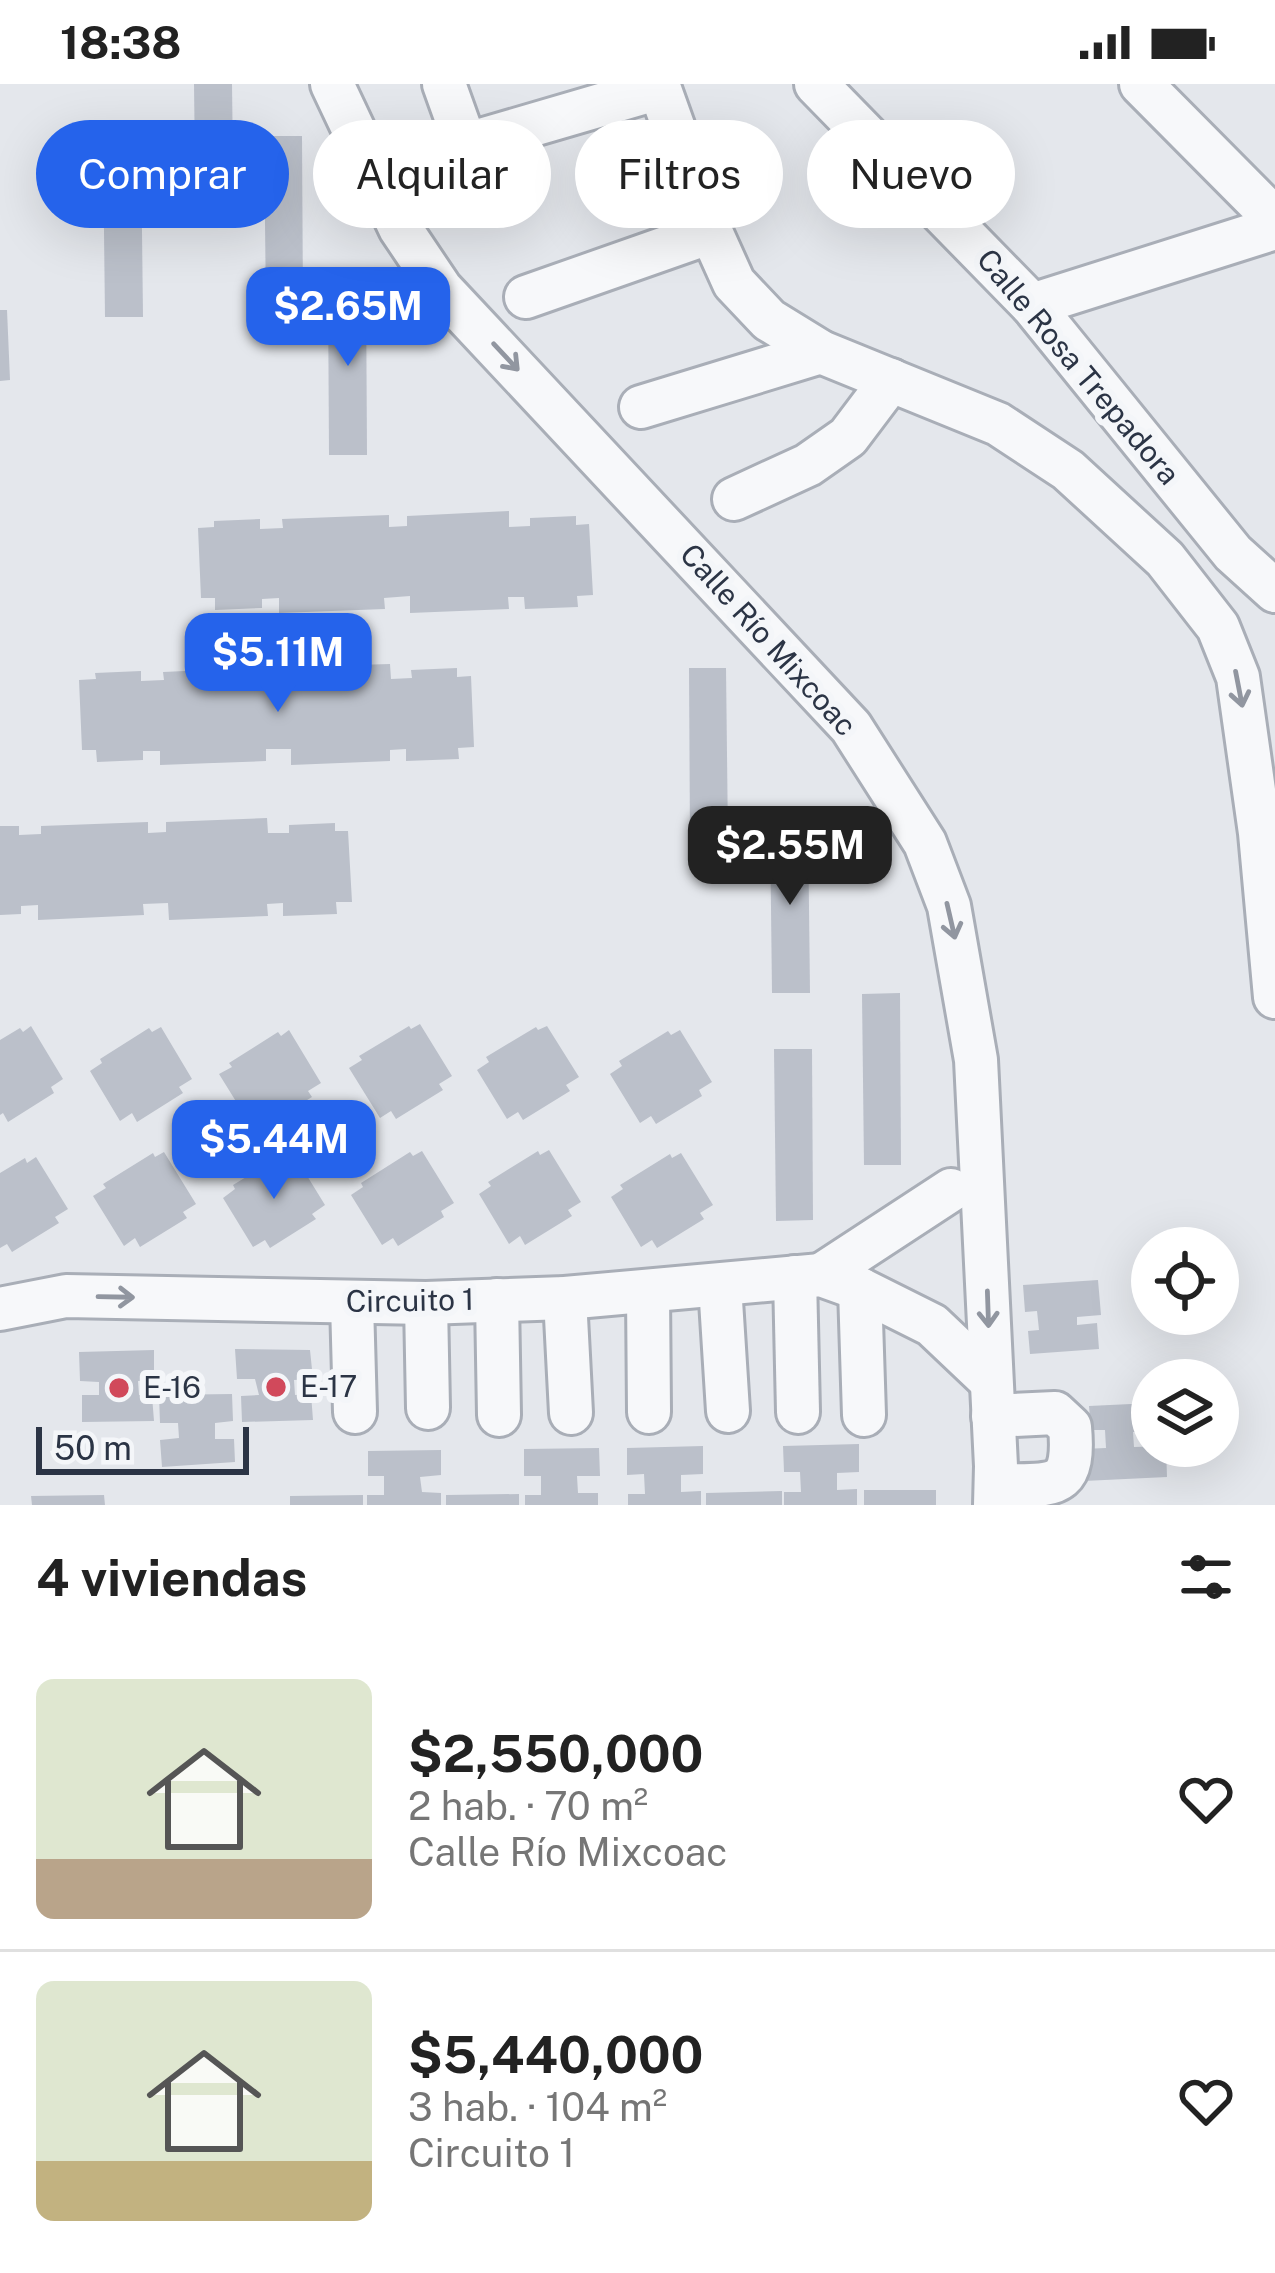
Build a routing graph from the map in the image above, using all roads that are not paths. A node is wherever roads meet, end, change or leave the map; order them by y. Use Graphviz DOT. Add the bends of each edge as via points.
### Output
graph roads {
  1 [pos="332,84"];
  2 [pos="444,84"];
  3 [pos="816,84"];
  4 [pos="1142,84"];
  5 [pos="659,86"];
  6 [pos="1275,223"];
  7 [pos="711,232"];
  8 [pos="526,297"];
  9 [pos="1032,304"];
  10 [pos="821,352"];
  11 [pos="892,380"];
  12 [pos="640,407"];
  13 [pos="734,500"];
  14 [pos="1233,553"];
  15 [pos="1186,587"];
  16 [pos="1275,591"];
  17 [pos="1274,993"];
  18 [pos="951,1190"];
  19 [pos="825,1280"];
  20 [pos="720,1285"];
  21 [pos="648,1293"];
  22 [pos="566,1298"];
  23 [pos="497,1300"];
  24 [pos="352,1303"];
  25 [pos="426,1303"];
  26 [pos="0,1309"];
  27 [pos="992,1398"];
  28 [pos="428,1408"];
  29 [pos="728,1411"];
  30 [pos="355,1412"];
  31 [pos="649,1412"];
  32 [pos="798,1412"];
  33 [pos="571,1413"];
  34 [pos="499,1415"];
  35 [pos="864,1415"];
  36 [pos="995,1496"];
  1 -- 27 [label="street, Calle Río Mixcoac, one-way" via="400,229 441,289 850,727 925,843 949,906 976,1060"];
  2 -- 5 [label="street" via="464,137 476,142"];
  3 -- 9 [label="street, Calle Rosa Trepadora"];
  4 -- 6 [label="street"];
  5 -- 7 [label="street"];
  6 -- 9 [label="street"];
  7 -- 8 [label="street"];
  7 -- 10 [label="street" via="734,283 769,320"];
  9 -- 14 [label="street, Calle Rosa Trepadora"];
  10 -- 11 [label="street"];
  10 -- 12 [label="street"];
  11 -- 13 [label="street" via="848,437"];
  11 -- 15 [label="street" via="998,424 1068,470"];
  14 -- 15 [label="street"];
  14 -- 16 [label="street, Calle Rosa Trepadora"];
  15 -- 17 [label="street, one-way" via="1218,627 1238,677"];
  18 -- 19 [label="street, Circuito 1"];
  19 -- 20 [label="street, Circuito 1"];
  19 -- 27 [label="street" via="932,1325"];
  19 -- 32 [label="street"];
  19 -- 35 [label="street"];
  20 -- 21 [label="street, Circuito 1"];
  20 -- 29 [label="street"];
  21 -- 22 [label="street, Circuito 1"];
  21 -- 31 [label="street"];
  22 -- 23 [label="street, Circuito 1"];
  22 -- 33 [label="street"];
  23 -- 25 [label="street, Circuito 1"];
  23 -- 34 [label="street"];
  24 -- 25 [label="street, Circuito 1"];
  26 -- 24 [label="street, Circuito 1, one-way" via="66,1296"];
  24 -- 30 [label="street"];
  25 -- 28 [label="street"];
  27 -- 36 [label="street, Calle Río Mixcoac"];
  27 -- 36 [label="street" via="1055,1412 1070,1427 1072,1458 1059,1480"];
}
